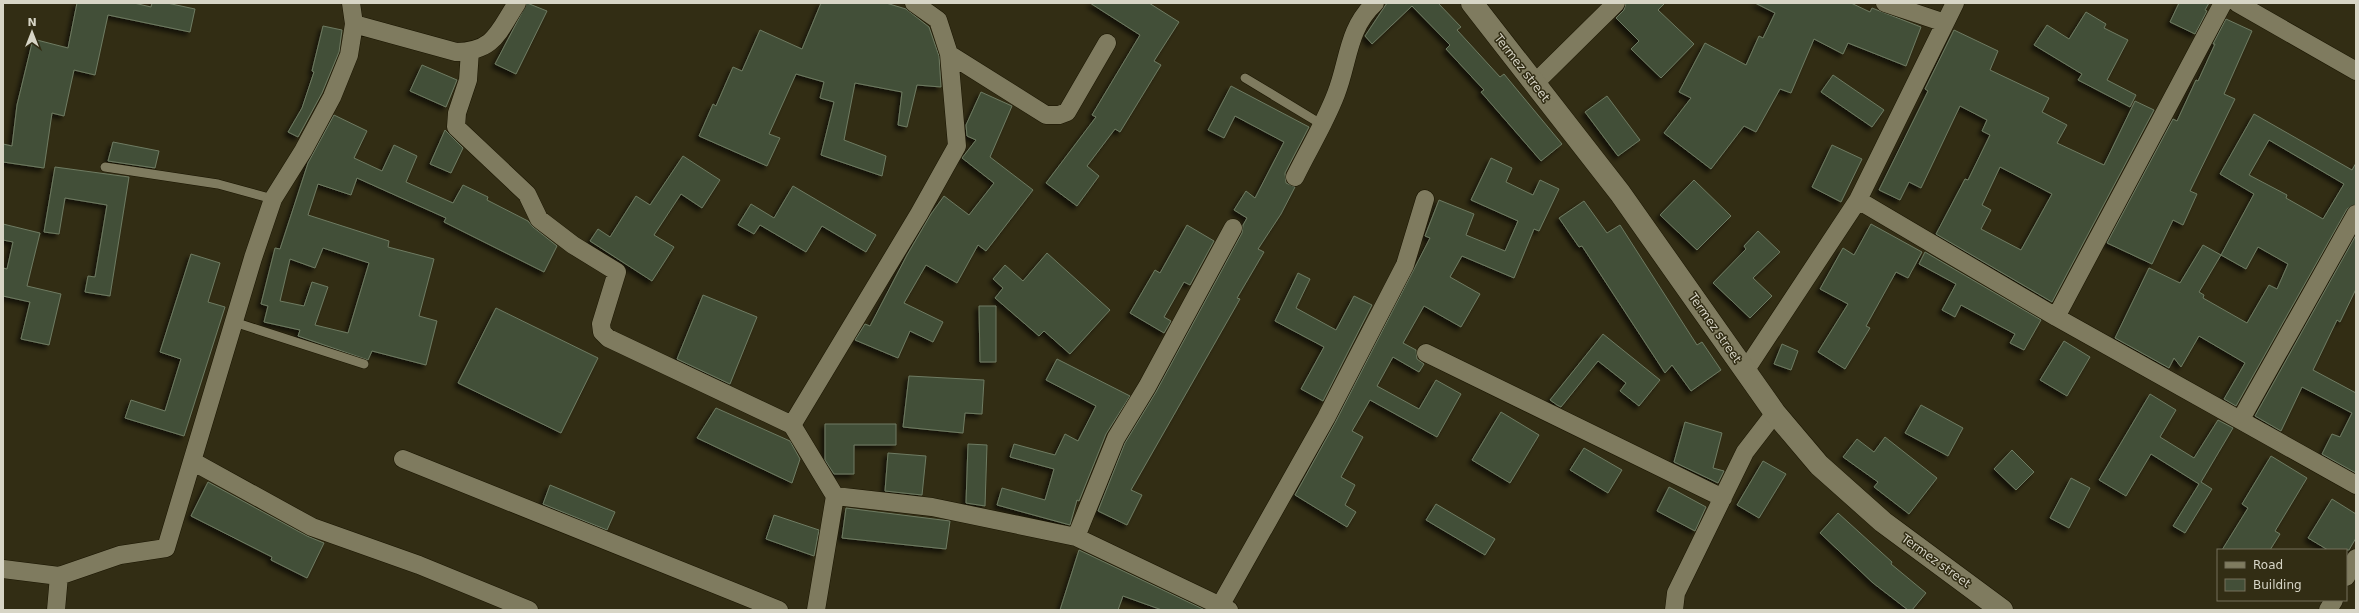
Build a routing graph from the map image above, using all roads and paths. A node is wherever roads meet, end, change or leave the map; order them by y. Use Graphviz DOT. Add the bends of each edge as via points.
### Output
graph roads {
  1 [pos="351,3"];
  2 [pos="517,3"];
  3 [pos="914,3"];
  4 [pos="1375,3"];
  5 [pos="1472,3"];
  6 [pos="1616,3"];
  7 [pos="1885,3"];
  8 [pos="1955,3"];
  9 [pos="2223,3"];
  10 [pos="2237,3"];
  11 [pos="1945,23"];
  12 [pos="354,24"];
  13 [pos="1107,43"];
  14 [pos="470,51"];
  15 [pos="949,54"];
  16 [pos="2356,71"];
  17 [pos="1245,78"];
  18 [pos="1535,83"];
  19 [pos="1321,124"];
  20 [pos="105,167"];
  21 [pos="1295,177"];
  22 [pos="273,199"];
  23 [pos="1425,199"];
  24 [pos="1858,200"];
  25 [pos="2356,214"];
  26 [pos="1233,228"];
  27 [pos="2056,317"];
  28 [pos="234,322"];
  29 [pos="1426,353"];
  30 [pos="364,364"];
  31 [pos="1746,370"];
  32 [pos="1775,413"];
  33 [pos="2241,419"];
  34 [pos="792,425"];
  35 [pos="403,459"];
  36 [pos="192,461"];
  37 [pos="2356,485"];
  38 [pos="835,496"];
  39 [pos="1723,498"];
  40 [pos="1076,537"];
  41 [pos="2356,558"];
  42 [pos="3,570"];
  43 [pos="2347,575"];
  44 [pos="59,576"];
  45 [pos="2333,601"];
  46 [pos="1224,608"];
  47 [pos="56,610"];
  48 [pos="529,610"];
  49 [pos="779,610"];
  50 [pos="816,610"];
  51 [pos="1674,610"];
  52 [pos="2002,610"];
  53 [pos="2328,610"];
  1 -- 12 [label="street"];
  2 -- 14 [label="street" via="492,42"];
  3 -- 15 [label="street" via="938,20"];
  4 -- 19 [label="street" via="1364,13 1351,39 1336,94"];
  5 -- 18 [label="main road, Termez street"];
  6 -- 18 [label="street"];
  7 -- 11 [label="street"];
  8 -- 11 [label="street"];
  9 -- 27 [label="street"];
  10 -- 16 [label="street"];
  11 -- 24 [label="street"];
  12 -- 14 [label="street" via="456,52"];
  12 -- 22 [label="street" via="349,55 332,97"];
  13 -- 15 [label="street" via="1067,112 1059,115 1046,114"];
  14 -- 34 [label="street" via="468,80 457,113 456,127 527,194 538,219 573,245 617,272 602,332 608,338"];
  15 -- 34 [label="street" via="957,146"];
  17 -- 19 [label="lane"];
  18 -- 31 [label="main road, Termez street" via="1620,193"];
  19 -- 21 [label="street"];
  20 -- 22 [label="lane" via="218,184"];
  22 -- 28 [label="street"];
  23 -- 46 [label="street" via="1405,266"];
  24 -- 27 [label="street"];
  24 -- 31 [label="street"];
  25 -- 33 [label="street"];
  26 -- 40 [label="street" via="1147,387 1116,438"];
  27 -- 33 [label="street"];
  28 -- 30 [label="lane"];
  28 -- 36 [label="street"];
  29 -- 39 [label="street"];
  31 -- 32 [label="main road, Termez street"];
  32 -- 39 [label="street" via="1745,452"];
  32 -- 52 [label="main road, Termez street" via="1819,465 1883,522"];
  33 -- 37 [label="street"];
  34 -- 38 [label="street"];
  35 -- 49 [label="street"];
  36 -- 44 [label="street" via="166,548 120,555"];
  36 -- 48 [label="street" via="312,527 419,565"];
  38 -- 40 [label="street" via="932,506"];
  38 -- 50 [label="street"];
  39 -- 51 [label="street" via="1676,593"];
  40 -- 46 [label="street"];
  41 -- 43 [label="street"];
  42 -- 44 [label="street"];
  44 -- 47 [label="street"];
  45 -- 53 [label="street"];
}
